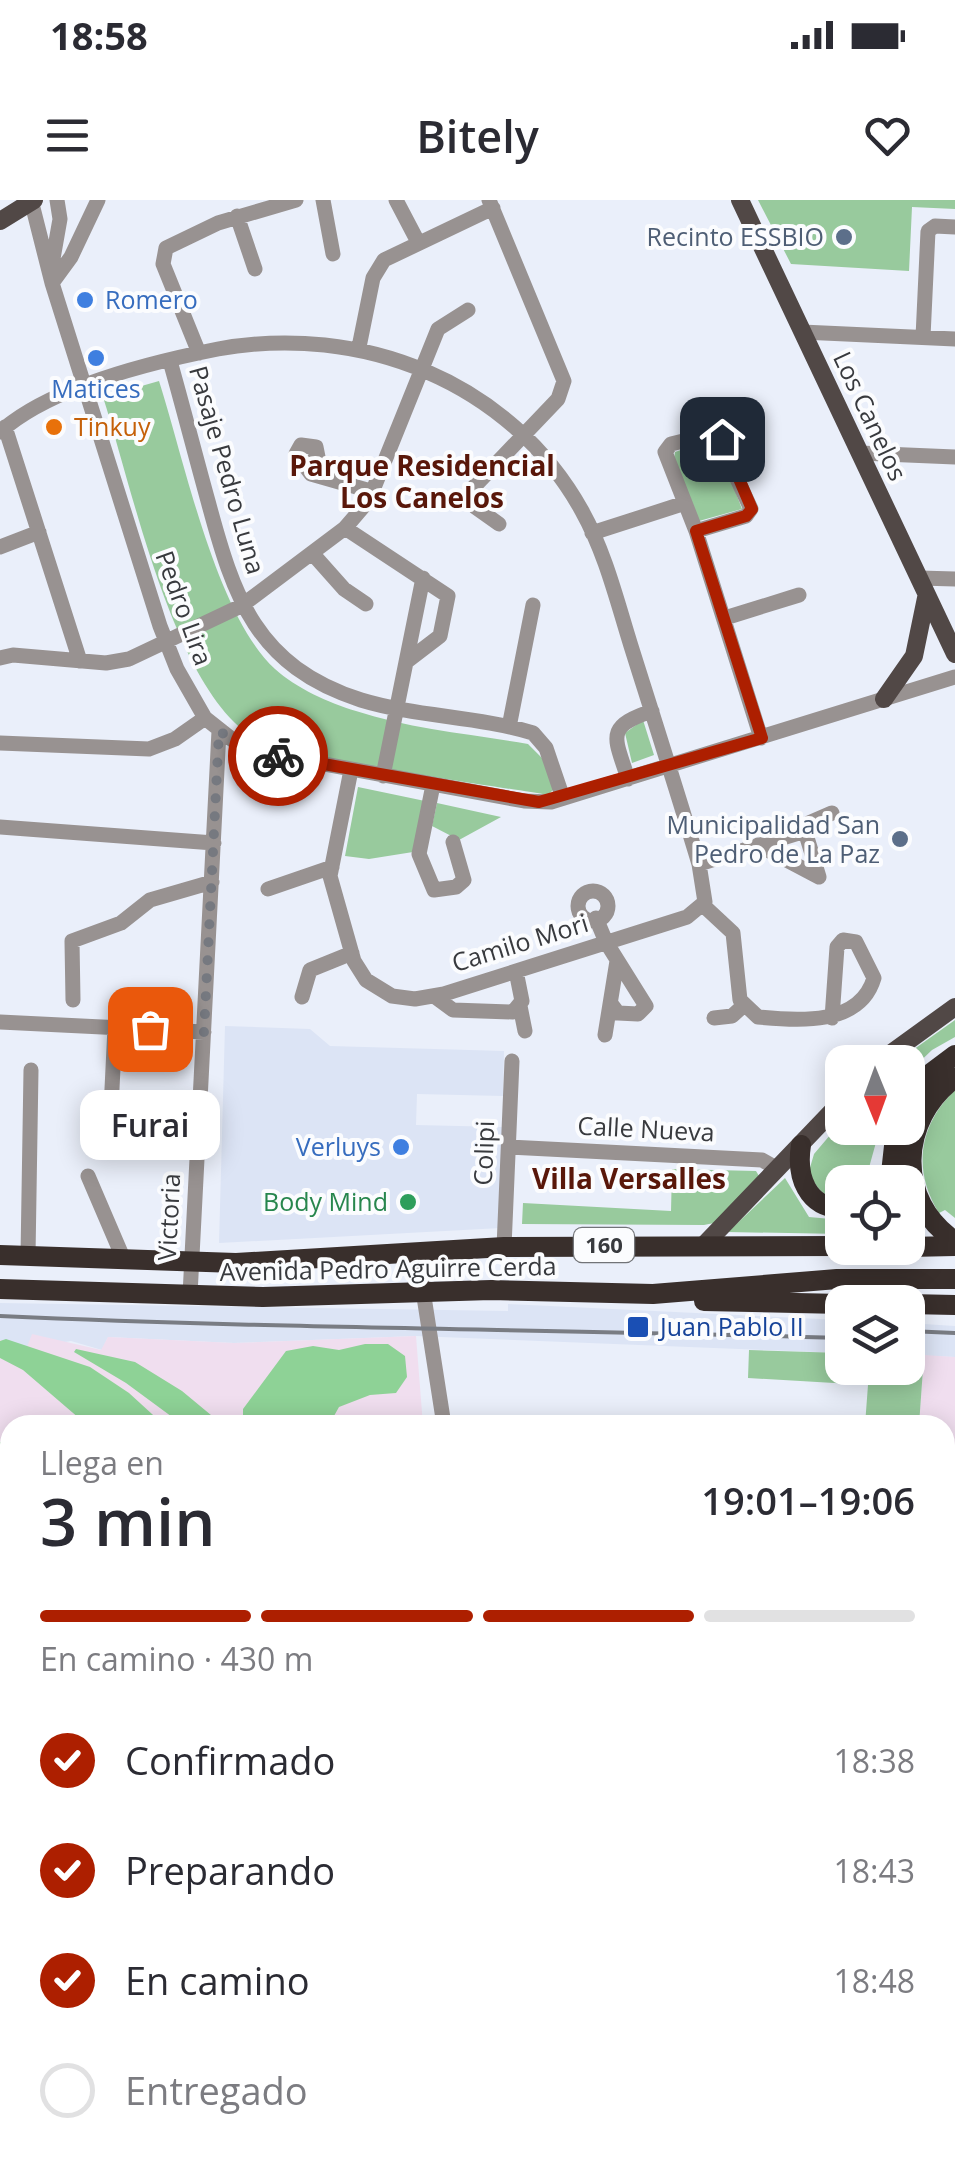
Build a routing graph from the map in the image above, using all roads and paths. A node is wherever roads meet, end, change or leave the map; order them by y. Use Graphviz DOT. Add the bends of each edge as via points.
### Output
graph roads {
  1 [pos="32,200"];
  2 [pos="57,200"];
  3 [pos="98,200"];
  4 [pos="296,200"];
  5 [pos="322,200"];
  6 [pos="396,200"];
  7 [pos="740,200"];
  8 [pos="491,204"];
  9 [pos="237,216"];
  10 [pos="0,221"];
  11 [pos="955,227"];
  12 [pos="418,242"];
  13 [pos="333,254"];
  14 [pos="255,269"];
  15 [pos="51,281"];
  16 [pos="468,310"];
  17 [pos="802,332"];
  18 [pos="923,338"];
  19 [pos="955,339"];
  20 [pos="359,347"];
  21 [pos="199,353"];
  22 [pos="170,361"];
  23 [pos="422,369"];
  24 [pos="84,387"];
  25 [pos="3,430"];
  26 [pos="522,434"];
  27 [pos="860,453"];
  28 [pos="955,457"];
  29 [pos="306,465"];
  30 [pos="374,492"];
  31 [pos="685,503"];
  32 [pos="499,524"];
  33 [pos="344,528"];
  34 [pos="696,531"];
  35 [pos="39,532"];
  36 [pos="592,533"];
  37 [pos="0,547"];
  38 [pos="312,553"];
  39 [pos="422,578"];
  40 [pos="955,579"];
  41 [pos="922,585"];
  42 [pos="799,596"];
  43 [pos="366,604"];
  44 [pos="533,605"];
  45 [pos="241,606"];
  46 [pos="725,618"];
  47 [pos="165,640"];
  48 [pos="955,654"];
  49 [pos="0,658"];
  50 [pos="80,661"];
  51 [pos="406,662"];
  52 [pos="955,677"];
  53 [pos="884,700"];
  54 [pos="397,708"];
  55 [pos="652,711"];
  56 [pos="206,718"];
  57 [pos="509,727"];
  58 [pos="219,731"];
  59 [pos="762,738"];
  60 [pos="0,743"];
  61 [pos="670,766"];
  62 [pos="351,770"];
  63 [pos="384,776"];
  64 [pos="628,779"];
  65 [pos="433,785"];
  66 [pos="563,798"];
  67 [pos="832,813"];
  68 [pos="0,827"];
  69 [pos="805,830"];
  70 [pos="453,842"];
  71 [pos="214,843"];
  72 [pos="758,845"];
  73 [pos="699,864"];
  74 [pos="332,867"];
  75 [pos="212,882"];
  76 [pos="268,889"];
  77 [pos="704,906"];
  78 [pos="596,918"];
  79 [pos="606,942"];
  80 [pos="352,953"];
  81 [pos="617,962"];
  82 [pos="516,972"];
  83 [pos="434,996"];
  84 [pos="302,997"];
  85 [pos="73,1000"];
  86 [pos="612,1005"];
  87 [pos="520,1006"];
  88 [pos="743,1006"];
  89 [pos="955,1007"];
  90 [pos="714,1018"];
  91 [pos="832,1018"];
  92 [pos="0,1022"];
  93 [pos="115,1027"];
  94 [pos="524,1031"];
  95 [pos="204,1032"];
  96 [pos="606,1035"];
  97 [pos="902,1045"];
  98 [pos="955,1055"];
  99 [pos="512,1062"];
  100 [pos="31,1070"];
  101 [pos="955,1078"];
  102 [pos="925,1079"];
  103 [pos="825,1119"];
  104 [pos="104,1121"];
  105 [pos="801,1145"];
  106 [pos="509,1147"];
  107 [pos="778,1169"];
  108 [pos="88,1176"];
  109 [pos="825,1205"];
  110 [pos="955,1244"];
  111 [pos="925,1245"];
  112 [pos="704,1246"];
  113 [pos="825,1246"];
  114 [pos="504,1247"];
  115 [pos="417,1252"];
  116 [pos="0,1254"];
  117 [pos="28,1256"];
  118 [pos="124,1260"];
  119 [pos="192,1262"];
  120 [pos="955,1279"];
  121 [pos="0,1289"];
  122 [pos="424,1292"];
  123 [pos="653,1294"];
  124 [pos="190,1295"];
  125 [pos="825,1304"];
  126 [pos="925,1304"];
  127 [pos="955,1305"];
  128 [pos="442,1415"];
  1 -- 10 [label="main road"];
  1 -- 15 [label="street, Pedro Lira"];
  2 -- 15 [label="street"];
  3 -- 15 [label="street" via="71,257"];
  4 -- 9 [label="street, Pasaje Pedro Luna"];
  5 -- 13 [label="street"];
  6 -- 12 [label="street"];
  7 -- 17 [label="main road, Los Canelos"];
  8 -- 12 [label="street"];
  8 -- 26 [label="street" via="564,375 558,399"];
  9 -- 14 [label="street"];
  9 -- 21 [label="street, Pasaje Pedro Luna" via="174,241 164,253"];
  11 -- 18 [label="street" via="928,231"];
  12 -- 20 [label="street" via="390,255 375,272"];
  15 -- 24 [label="street, Pedro Lira"];
  16 -- 23 [label="street" via="442,325"];
  17 -- 18 [label="street"];
  17 -- 27 [label="main road, Los Canelos"];
  18 -- 19 [label="street"];
  20 -- 21 [label="street" via="290,342"];
  20 -- 23 [label="street"];
  21 -- 22 [label="street"];
  22 -- 24 [label="street"];
  22 -- 45 [label="street, Pasaje Pedro Luna"];
  23 -- 26 [label="street"];
  23 -- 30 [label="street"];
  24 -- 25 [label="street" via="28,410"];
  24 -- 47 [label="street, Pedro Lira"];
  25 -- 35 [label="street"];
  26 -- 32 [label="street" via="471,490 475,507"];
  26 -- 36 [label="street" via="559,476"];
  27 -- 28 [label="street"];
  27 -- 41 [label="main road, Los Canelos"];
  29 -- 30 [label="street" via="311,474"];
  30 -- 33 [label="street"];
  31 -- 34 [label="street"];
  31 -- 34 [label="street" via="666,456 671,444 716,433 752,509"];
  31 -- 36 [label="street"];
  33 -- 38 [label="street"];
  33 -- 39 [label="street"];
  34 -- 46 [label="street"];
  35 -- 37 [label="street"];
  35 -- 50 [label="street"];
  36 -- 55 [label="street"];
  38 -- 43 [label="street"];
  38 -- 45 [label="street"];
  39 -- 51 [label="street"];
  39 -- 51 [label="street" via="448,596 440,636"];
  40 -- 41 [label="street"];
  41 -- 48 [label="main road, Los Canelos"];
  41 -- 53 [label="main road" via="914,656"];
  42 -- 46 [label="street"];
  44 -- 57 [label="street"];
  45 -- 47 [label="street"];
  45 -- 54 [label="street, Pasaje Pedro Luna" via="295,668 341,692"];
  46 -- 59 [label="street"];
  47 -- 50 [label="street" via="122,661"];
  47 -- 56 [label="street, Pedro Lira"];
  49 -- 50 [label="street"];
  51 -- 54 [label="street"];
  52 -- 53 [label="street, Pedro Lira"];
  53 -- 59 [label="street, Pedro Lira"];
  54 -- 57 [label="street, Pasaje Pedro Luna"];
  54 -- 63 [label="street"];
  55 -- 61 [label="street"];
  55 -- 64 [label="street" via="618,728"];
  56 -- 58 [label="street, Pedro Lira"];
  56 -- 60 [label="street" via="149,749"];
  57 -- 66 [label="street, Pasaje Pedro Luna" via="543,742"];
  58 -- 62 [label="street, Pedro Lira" via="266,753"];
  58 -- 71 [label="street, Victoria"];
  59 -- 61 [label="street, Pedro Lira"];
  61 -- 64 [label="street, Pedro Lira"];
  61 -- 73 [label="street"];
  62 -- 63 [label="street, Pedro Lira"];
  62 -- 74 [label="street, Camilo Mori"];
  63 -- 65 [label="street, Pedro Lira"];
  64 -- 66 [label="street, Pedro Lira"];
  65 -- 66 [label="street, Pedro Lira" via="524,802"];
  65 -- 70 [label="street" via="419,858 434,890 464,880"];
  67 -- 69 [label="street"];
  68 -- 71 [label="street"];
  69 -- 72 [label="street"];
  69 -- 72 [label="street" via="819,877"];
  71 -- 75 [label="street, Victoria"];
  72 -- 73 [label="street"];
  73 -- 77 [label="street"];
  74 -- 76 [label="street"];
  74 -- 80 [label="street, Camilo Mori" via="332,894"];
  75 -- 85 [label="street" via="150,900 122,924 72,941"];
  75 -- 95 [label="street, Victoria"];
  77 -- 79 [label="street, Camilo Mori"];
  77 -- 88 [label="street" via="736,939"];
  78 -- 79 [label="street"];
  79 -- 81 [label="street"];
  79 -- 82 [label="street, Camilo Mori"];
  80 -- 83 [label="street, Camilo Mori" via="361,974 380,991 406,999"];
  80 -- 84 [label="street" via="310,970"];
  81 -- 86 [label="street"];
  81 -- 86 [label="street" via="646,1009 618,1013"];
  82 -- 83 [label="street, Camilo Mori"];
  82 -- 87 [label="street"];
  83 -- 87 [label="street" via="460,1012 508,1013"];
  86 -- 96 [label="street"];
  87 -- 94 [label="street"];
  88 -- 90 [label="street" via="732,1016"];
  88 -- 91 [label="street" via="758,1018"];
  89 -- 97 [label="main road"];
  91 -- 91 [label="street" via="835,952 839,942 852,940 864,951 874,982"];
  92 -- 93 [label="street"];
  93 -- 95 [label="street"];
  93 -- 104 [label="street" via="111,1105"];
  95 -- 119 [label="street, Victoria"];
  98 -- 102 [label="highway"];
  99 -- 106 [label="street, Colipi"];
  100 -- 117 [label="street"];
  101 -- 110 [label="highway" via="920,1117 911,1160 922,1208"];
  103 -- 105 [label="main road"];
  105 -- 107 [label="main road"];
  105 -- 109 [label="highway" via="808,1192"];
  106 -- 107 [label="street, Calle Nueva" via="762,1160"];
  106 -- 114 [label="street, Colipi"];
  107 -- 112 [label="main road"];
  108 -- 118 [label="street"];
  110 -- 111 [label="highway"];
  112 -- 113 [label="highway, Avenida Pedro Aguirre Cerda / 160"];
  112 -- 114 [label="highway, Avenida Pedro Aguirre Cerda / 160"];
  114 -- 115 [label="highway, Avenida Pedro Aguirre Cerda / 160"];
  115 -- 119 [label="highway, Avenida Pedro Aguirre Cerda / 160"];
  115 -- 122 [label="street"];
  116 -- 117 [label="highway, Avenida Pedro Aguirre Cerda / 160"];
  117 -- 118 [label="highway, Avenida Pedro Aguirre Cerda / 160"];
  118 -- 119 [label="highway, Avenida Pedro Aguirre Cerda / 160"];
  119 -- 124 [label="street, Victoria"];
  120 -- 123 [label="highway, Avenida Pedro Aguirre Cerda / 160" via="824,1279"];
  121 -- 124 [label="highway, Avenida Pedro Aguirre Cerda / 160"];
  122 -- 123 [label="highway, Avenida Pedro Aguirre Cerda / 160"];
  122 -- 124 [label="highway, Avenida Pedro Aguirre Cerda / 160"];
  122 -- 128 [label="street"];
  123 -- 125 [label="highway"];
  126 -- 127 [label="highway"];
}
